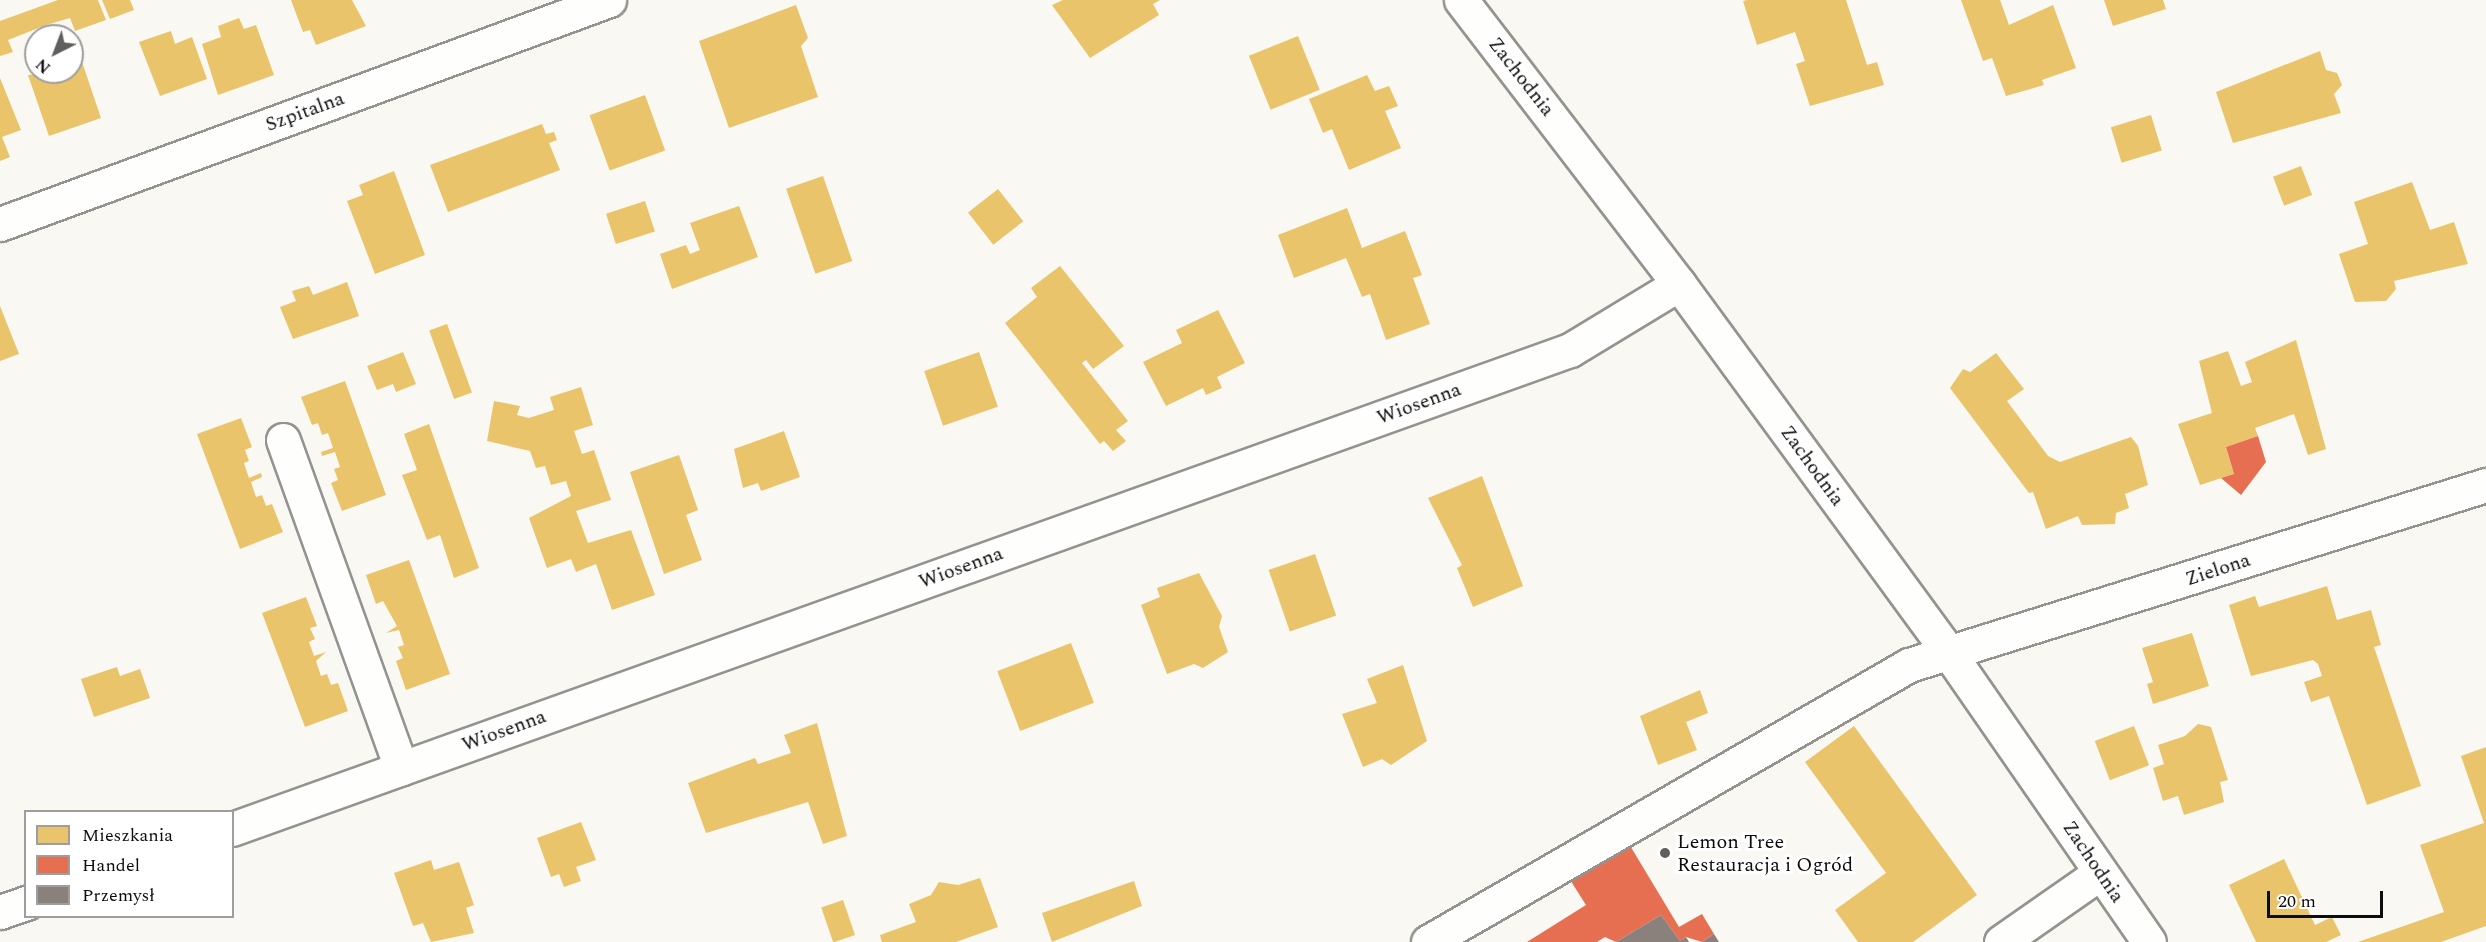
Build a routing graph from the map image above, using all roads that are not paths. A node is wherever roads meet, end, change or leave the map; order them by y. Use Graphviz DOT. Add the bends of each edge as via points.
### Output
graph roads {
  1 [pos="609,0"];
  2 [pos="1461,0"];
  3 [pos="0,224"];
  4 [pos="1679,284"];
  5 [pos="283,440"];
  6 [pos="2486,485"];
  7 [pos="1949,653"];
  8 [pos="401,768"];
  9 [pos="234,828"];
  10 [pos="2100,873"];
  11 [pos="24,904"];
  12 [pos="0,912"];
  13 [pos="1428,942"];
  14 [pos="2001,942"];
  15 [pos="2149,942"];
  1 -- 3 [label="street, Szpitalna"];
  2 -- 4 [label="street, Zachodnia"];
  4 -- 7 [label="street, Zachodnia"];
  4 -- 8 [label="street, Wiosenna" via="1570,350"];
  5 -- 8 [label="street"];
  6 -- 7 [label="street, Zielona"];
  7 -- 10 [label="street, Zachodnia"];
  7 -- 13 [label="street, Zielona" via="1909,665 1830,707"];
  8 -- 9 [label="street, Wiosenna"];
  10 -- 14 [label="street"];
  10 -- 15 [label="street, Zachodnia"];
  11 -- 12 [label="street"];
}
